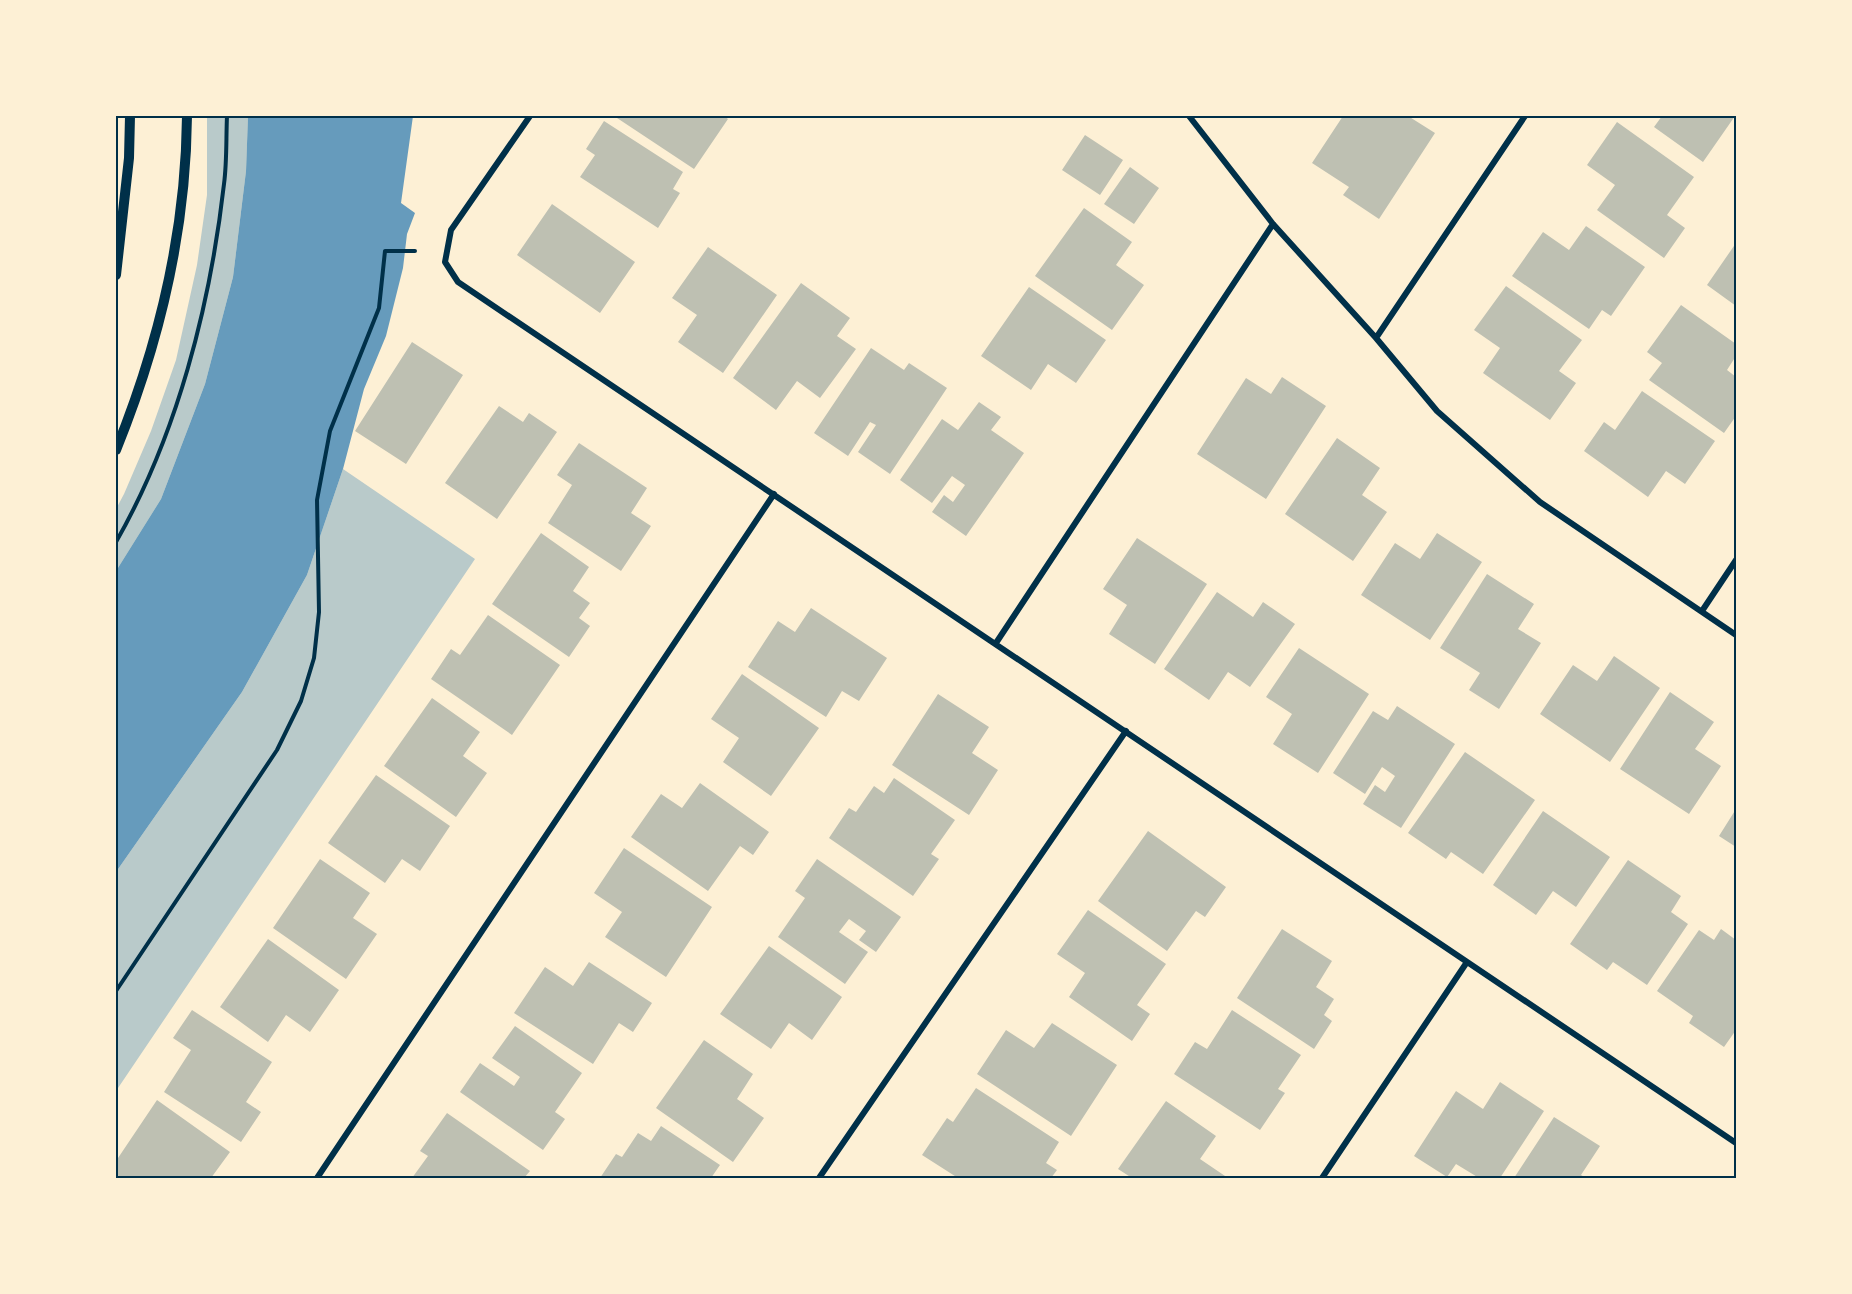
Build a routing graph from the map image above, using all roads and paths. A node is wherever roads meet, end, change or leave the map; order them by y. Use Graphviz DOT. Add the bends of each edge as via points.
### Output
graph roads {
  1 [pos="130,116"];
  2 [pos="187,116"];
  3 [pos="227,116"];
  4 [pos="530,116"];
  5 [pos="1189,116"];
  6 [pos="1525,116"];
  7 [pos="1273,224"];
  8 [pos="416,251"];
  9 [pos="116,275"];
  10 [pos="1376,338"];
  11 [pos="116,450"];
  12 [pos="774,494"];
  13 [pos="116,542"];
  14 [pos="1737,560"];
  15 [pos="1702,611"];
  16 [pos="1737,634"];
  17 [pos="996,643"];
  18 [pos="1126,731"];
  19 [pos="1467,962"];
  20 [pos="116,991"];
  21 [pos="1737,1143"];
  22 [pos="317,1179"];
  23 [pos="819,1179"];
  24 [pos="1322,1179"];
  1 -- 9 [label="street"];
  2 -- 11 [label="street" via="187,157 177,238 136,400"];
  3 -- 13 [label="path" via="225,182 211,271 188,365 162,444"];
  4 -- 12 [label="street" via="451,230 445,262 458,282"];
  5 -- 7 [label="street"];
  6 -- 10 [label="street"];
  7 -- 10 [label="street"];
  7 -- 17 [label="street"];
  8 -- 20 [label="path" via="385,251 380,308 330,431 317,500 319,612 314,658 301,701 278,750"];
  10 -- 15 [label="street" via="1437,411 1540,502"];
  12 -- 17 [label="street"];
  12 -- 22 [label="street"];
  14 -- 15 [label="street"];
  15 -- 16 [label="street"];
  17 -- 18 [label="street"];
  18 -- 19 [label="street"];
  18 -- 23 [label="street"];
  19 -- 21 [label="street"];
  19 -- 24 [label="street"];
}
